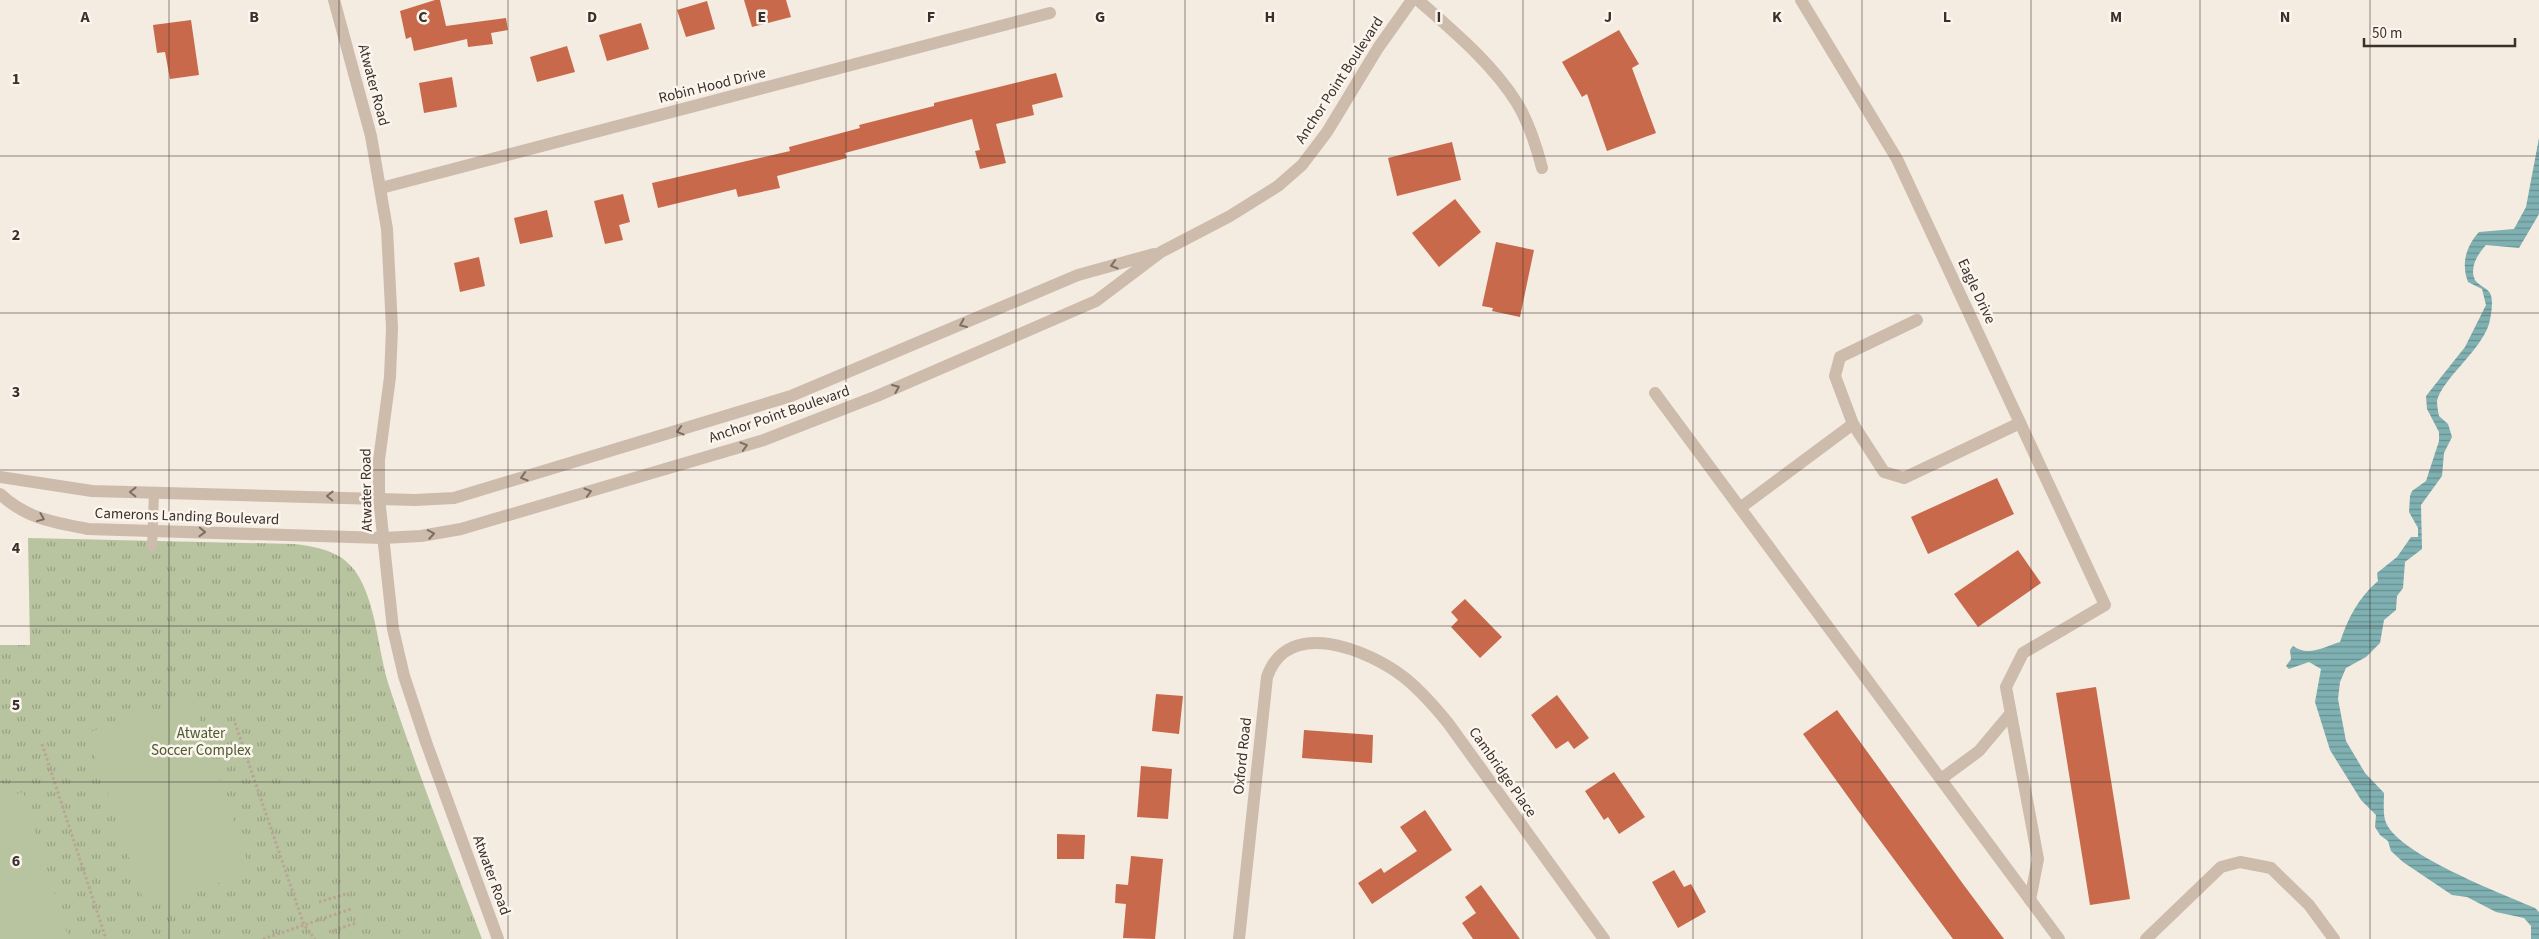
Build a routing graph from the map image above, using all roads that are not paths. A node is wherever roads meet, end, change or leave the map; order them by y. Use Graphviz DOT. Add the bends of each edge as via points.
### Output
graph roads {
  1 [pos="334,0"];
  2 [pos="1412,0"];
  3 [pos="1418,0"];
  4 [pos="1801,0"];
  5 [pos="1050,13"];
  6 [pos="1542,168"];
  7 [pos="381,188"];
  8 [pos="1161,252"];
  9 [pos="1917,320"];
  10 [pos="1655,393"];
  11 [pos="2020,422"];
  12 [pos="1853,424"];
  13 [pos="0,478"];
  14 [pos="154,492"];
  15 [pos="0,494"];
  16 [pos="379,498"];
  17 [pos="1740,508"];
  18 [pos="152,531"];
  19 [pos="383,538"];
  20 [pos="152,547"];
  21 [pos="1351,649"];
  22 [pos="2010,714"];
  23 [pos="1942,780"];
  24 [pos="2030,900"];
  25 [pos="498,939"];
  26 [pos="1239,939"];
  27 [pos="1604,939"];
  28 [pos="2060,939"];
  29 [pos="2146,939"];
  30 [pos="2334,939"];
  1 -- 7 [label="street, Atwater Road" via="371,136"];
  2 -- 8 [label="street, Anchor Point Boulevard" via="1302,165 1278,186 1230,216"];
  3 -- 6 [label="street" via="1478,54 1517,102 1532,133"];
  4 -- 11 [label="street, Eagle Drive" via="1897,158"];
  5 -- 7 [label="street, Robin Hood Drive"];
  7 -- 16 [label="street, Atwater Road" via="387,229 392,328 390,377 379,460"];
  8 -- 16 [label="street, Anchor Point Boulevard, one-way" via="1078,275 838,378 745,412 454,498"];
  19 -- 8 [label="street, Anchor Point Boulevard, one-way" via="462,529 764,440 1096,301"];
  9 -- 12 [label="street" via="1840,357 1835,376"];
  10 -- 17 [label="street"];
  11 -- 12 [label="street" via="1904,478 1884,472"];
  11 -- 22 [label="street, Eagle Drive" via="2106,605 2023,653 2006,686"];
  12 -- 17 [label="street"];
  14 -- 13 [label="street, Camerons Landing Boulevard, one-way" via="92,491"];
  16 -- 14 [label="street, Camerons Landing Boulevard, one-way"];
  14 -- 18 [label="lane"];
  15 -- 18 [label="street, Camerons Landing Boulevard, one-way" via="15,508 50,522 88,529"];
  16 -- 19 [label="street, Atwater Road"];
  17 -- 23 [label="street"];
  18 -- 19 [label="street, Camerons Landing Boulevard, one-way"];
  18 -- 20 [label="lane"];
  19 -- 25 [label="street, Atwater Road" via="393,629 404,676"];
  21 -- 26 [label="street, Oxford Road" via="1323,642 1298,645 1283,652 1270,666"];
  21 -- 27 [label="street, Cambridge Place" via="1405,678 1448,723"];
  22 -- 23 [label="street" via="1979,751"];
  22 -- 24 [label="street" via="2038,859"];
  23 -- 24 [label="street"];
  24 -- 28 [label="street"];
  29 -- 30 [label="street" via="2221,867 2240,862 2271,868 2309,905"];
}
